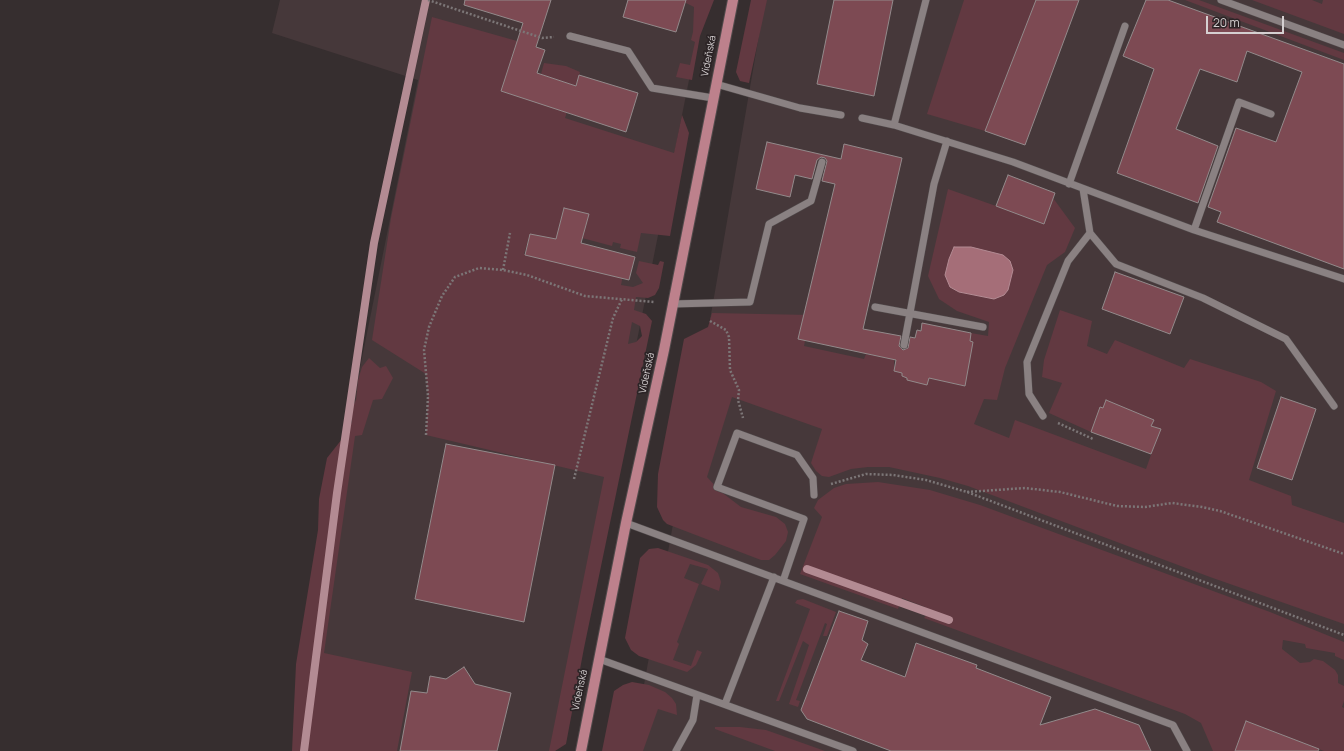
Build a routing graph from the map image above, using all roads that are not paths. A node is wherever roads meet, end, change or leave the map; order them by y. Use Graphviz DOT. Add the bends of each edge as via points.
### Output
graph roads {
  1 [pos="733,0"];
  2 [pos="926,0"];
  3 [pos="1221,0"];
  4 [pos="1125,26"];
  5 [pos="570,36"];
  6 [pos="1344,45"];
  7 [pos="716,84"];
  8 [pos="713,98"];
  9 [pos="1271,114"];
  10 [pos="841,115"];
  11 [pos="862,118"];
  12 [pos="894,125"];
  13 [pos="946,141"];
  14 [pos="822,162"];
  15 [pos="1069,184"];
  16 [pos="1083,189"];
  17 [pos="1194,230"];
  18 [pos="1090,232"];
  19 [pos="1344,279"];
  20 [pos="672,304"];
  21 [pos="876,307"];
  22 [pos="910,313"];
  23 [pos="983,327"];
  24 [pos="904,345"];
  25 [pos="1334,406"];
  26 [pos="1043,416"];
  27 [pos="814,495"];
  28 [pos="626,522"];
  29 [pos="774,577"];
  30 [pos="783,581"];
  31 [pos="599,659"];
  32 [pos="697,695"];
  33 [pos="725,704"];
  34 [pos="581,751"];
  35 [pos="676,751"];
  36 [pos="853,751"];
  37 [pos="1187,751"];
  1 -- 7 [label="main road, Vídeňská"];
  2 -- 12 [label="lane"];
  3 -- 6 [label="lane"];
  4 -- 15 [label="lane"];
  5 -- 8 [label="lane" via="628,51 652,88"];
  7 -- 8 [label="main road, Vídeňská"];
  7 -- 10 [label="lane" via="800,108"];
  8 -- 20 [label="main road, Vídeňská"];
  9 -- 17 [label="lane" via="1239,102"];
  11 -- 12 [label="lane"];
  12 -- 13 [label="lane"];
  13 -- 15 [label="lane" via="1014,162"];
  13 -- 22 [label="lane" via="934,184"];
  14 -- 20 [label="lane" via="811,201 769,224 750,302"];
  15 -- 16 [label="lane"];
  16 -- 17 [label="lane"];
  16 -- 18 [label="lane"];
  17 -- 19 [label="lane"];
  18 -- 25 [label="lane" via="1116,264 1204,298 1286,339"];
  18 -- 26 [label="lane" via="1068,261 1027,362 1029,394"];
  20 -- 28 [label="main road, Vídeňská"];
  21 -- 22 [label="lane"];
  22 -- 23 [label="lane"];
  22 -- 24 [label="lane"];
  27 -- 30 [label="lane" via="812,478 797,455 737,433 717,487 804,519"];
  28 -- 29 [label="lane"];
  28 -- 31 [label="main road, Vídeňská"];
  29 -- 30 [label="lane"];
  29 -- 33 [label="lane"];
  30 -- 37 [label="lane" via="1173,725"];
  31 -- 32 [label="lane"];
  31 -- 34 [label="main road, Vídeňská"];
  32 -- 33 [label="lane"];
  32 -- 35 [label="lane" via="693,720"];
  33 -- 36 [label="lane"];
}
